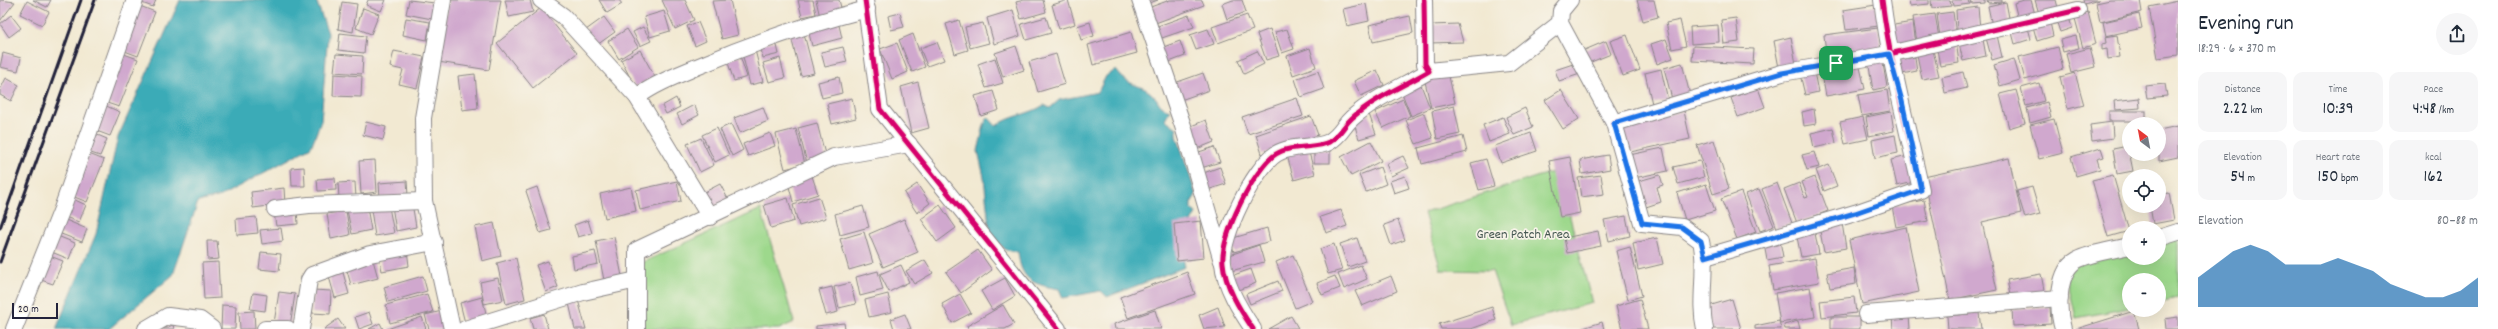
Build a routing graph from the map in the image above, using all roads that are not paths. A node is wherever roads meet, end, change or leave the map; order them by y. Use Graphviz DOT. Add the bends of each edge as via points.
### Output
graph roads {
  1 [pos="135,0"];
  2 [pos="443,0"];
  3 [pos="541,0"];
  4 [pos="1140,0"];
  5 [pos="1424,0"];
  6 [pos="1570,0"];
  7 [pos="1882,0"];
  8 [pos="866,5"];
  9 [pos="2078,10"];
  10 [pos="1560,22"];
  11 [pos="1889,54"];
  12 [pos="1429,71"];
  13 [pos="637,97"];
  14 [pos="1614,123"];
  15 [pos="909,144"];
  16 [pos="424,201"];
  17 [pos="276,209"];
  18 [pos="710,217"];
  19 [pos="2178,232"];
  20 [pos="2166,236"];
  21 [pos="434,242"];
  22 [pos="2122,248"];
  23 [pos="1705,257"];
  24 [pos="1222,262"];
  25 [pos="637,280"];
  26 [pos="2060,298"];
  27 [pos="1866,314"];
  28 [pos="14,329"];
  29 [pos="146,329"];
  30 [pos="212,329"];
  31 [pos="265,329"];
  32 [pos="288,329"];
  33 [pos="301,329"];
  34 [pos="452,329"];
  35 [pos="464,329"];
  36 [pos="637,329"];
  37 [pos="1058,329"];
  38 [pos="1253,329"];
  39 [pos="1705,329"];
  40 [pos="2063,329"];
  1 -- 28 [label="street" via="62,209"];
  2 -- 16 [label="street" via="423,118"];
  3 -- 13 [label="street" via="563,16"];
  4 -- 24 [label="street" via="1183,126"];
  5 -- 12 [label="street" via="1425,64"];
  6 -- 10 [label="street" via="1561,11"];
  7 -- 11 [label="street"];
  8 -- 13 [label="street" via="733,51 651,86"];
  8 -- 15 [label="street" via="880,109"];
  9 -- 11 [label="street"];
  10 -- 12 [label="street" via="1509,62"];
  10 -- 14 [label="street"];
  11 -- 14 [label="street" via="1782,73"];
  11 -- 23 [label="street" via="1921,190 1855,213"];
  12 -- 24 [label="street" via="1357,114 1342,133 1327,143 1277,153 1263,164 1239,205"];
  13 -- 18 [label="street"];
  14 -- 23 [label="street" via="1642,223 1682,227 1701,241"];
  15 -- 18 [label="street" via="834,157 783,179"];
  15 -- 37 [label="street"];
  16 -- 17 [label="street" via="309,205"];
  16 -- 21 [label="street"];
  18 -- 25 [label="street" via="637,250"];
  19 -- 20 [label="street"];
  21 -- 33 [label="street" via="370,254 312,275"];
  21 -- 34 [label="street"];
  22 -- 26 [label="street" via="2077,260 2065,272"];
  23 -- 39 [label="street" via="1702,293"];
  24 -- 38 [label="street" via="1231,289"];
  25 -- 35 [label="street" via="583,292"];
  25 -- 36 [label="street"];
  26 -- 27 [label="street"];
  26 -- 40 [label="street"];
  29 -- 30 [label="street" via="168,316 200,320"];
  31 -- 32 [label="street"];
}
